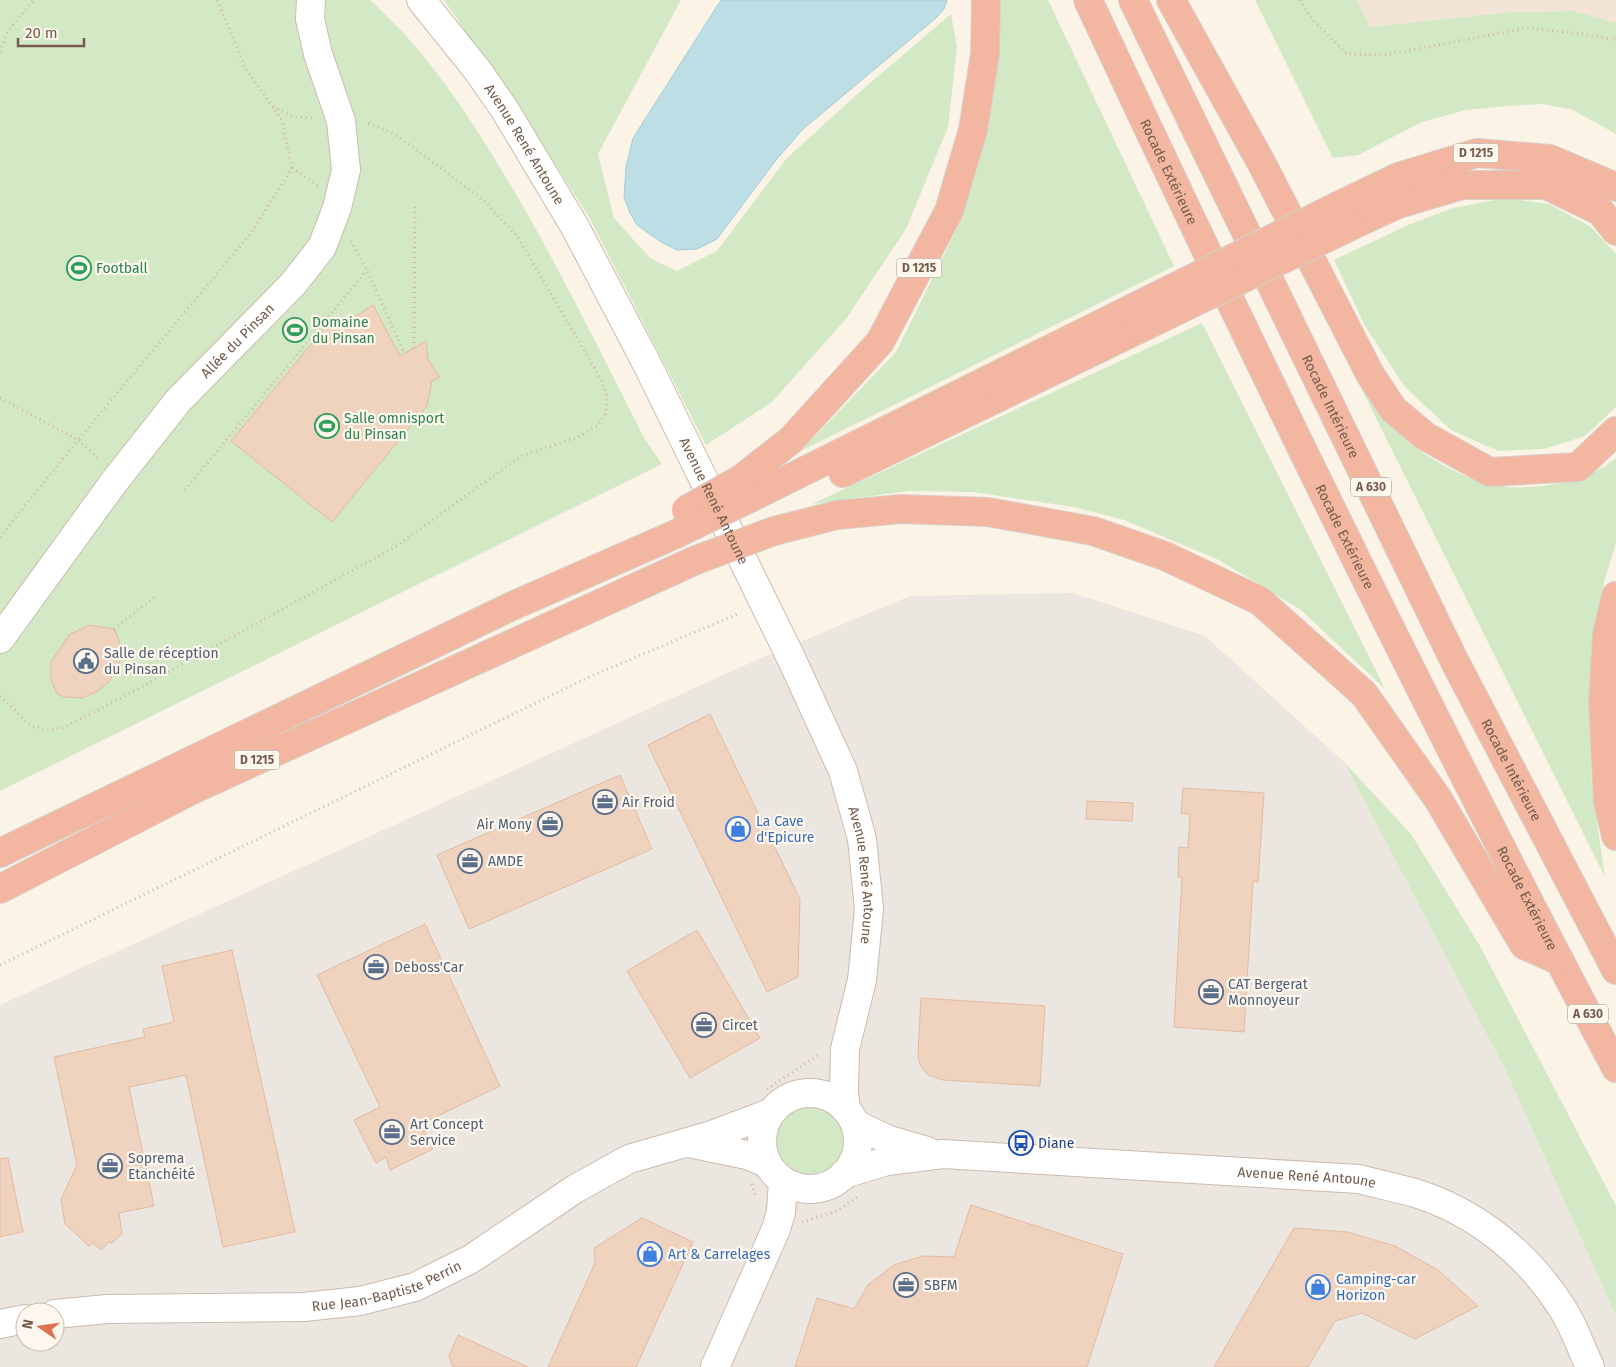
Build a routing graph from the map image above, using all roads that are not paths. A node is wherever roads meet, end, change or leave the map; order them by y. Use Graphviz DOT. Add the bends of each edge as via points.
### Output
graph roads {
  1 [pos="311,0"];
  2 [pos="421,0"];
  3 [pos="986,0"];
  4 [pos="1088,0"];
  5 [pos="1133,0"];
  6 [pos="1171,0"];
  7 [pos="1616,187"];
  8 [pos="1346,216"];
  9 [pos="1616,230"];
  10 [pos="1616,431"];
  11 [pos="757,505"];
  12 [pos="682,541"];
  13 [pos="1616,596"];
  14 [pos="0,639"];
  15 [pos="1616,836"];
  16 [pos="0,853"];
  17 [pos="0,889"];
  18 [pos="1560,961"];
  19 [pos="1616,970"];
  20 [pos="845,1049"];
  21 [pos="1616,1068"];
  22 [pos="800,1094"];
  23 [pos="770,1113"];
  24 [pos="850,1117"];
  25 [pos="686,1143"];
  26 [pos="944,1154"];
  27 [pos="765,1174"];
  28 [pos="844,1174"];
  29 [pos="811,1189"];
  30 [pos="776,1229"];
  31 [pos="65,1313"];
  32 [pos="15,1322"];
  33 [pos="0,1324"];
  34 [pos="715,1367"];
  35 [pos="1590,1367"];
  1 -- 14 [label="street, Allée du Pinsan" via="310,19 318,54 340,117 346,170 335,214 322,247 293,284 178,401"];
  2 -- 20 [label="street, Avenue René Antoune" via="505,110 574,227 652,375 843,771 862,839 869,909 862,980"];
  3 -- 11 [label="highway, D 1215" via="985,54 973,130 949,211 880,342 790,440"];
  4 -- 18 [label="highway, Rocade Extérieure / A 630" via="1201,242 1418,686"];
  5 -- 19 [label="highway, Rocade Intérieure / A 630" via="1455,662"];
  6 -- 10 [label="highway" via="1262,164 1370,374 1393,409 1425,436 1490,472 1578,467"];
  7 -- 8 [label="highway, D 1215" via="1550,159 1477,153 1398,177"];
  8 -- 9 [label="highway" via="1462,185 1546,184 1600,211"];
  8 -- 11 [label="highway, D 1215, bridge"];
  11 -- 12 [label="highway, D 1215, bridge"];
  11 -- 12 [label="highway, bridge"];
  11 -- 18 [label="highway" via="837,515 901,509 988,512 1093,531 1165,556 1260,601 1364,694 1438,799 1524,944"];
  12 -- 16 [label="highway, D 1215" via="510,607"];
  12 -- 17 [label="highway, D 1215" via="518,639 194,788"];
  13 -- 15 [label="highway" via="1607,634 1603,703 1608,802"];
  18 -- 21 [label="highway, Rocade Extérieure / A 630"];
  20 -- 22 [label="street, Avenue René Antoune"];
  20 -- 24 [label="street, Avenue René Antoune" via="844,1092"];
  22 -- 23 [label="street" via="781,1102"];
  22 -- 24 [label="street" via="812,1092 828,1096 842,1104"];
  23 -- 25 [label="street, Rue Jean-Baptiste Perrin"];
  23 -- 27 [label="street" via="762,1142"];
  24 -- 26 [label="street, Avenue René Antoune" via="890,1140"];
  24 -- 28 [label="street" via="858,1133 858,1150"];
  25 -- 27 [label="street, Rue Jean-Baptiste Perrin" via="740,1153"];
  25 -- 31 [label="street, Rue Jean-Baptiste Perrin" via="629,1159 575,1189 471,1259 415,1287 360,1301 304,1307 107,1309"];
  26 -- 28 [label="street, Avenue René Antoune" via="887,1161"];
  26 -- 35 [label="street, Avenue René Antoune" via="1359,1180 1416,1194 1462,1213 1503,1239 1536,1273 1563,1309"];
  27 -- 29 [label="street" via="796,1187"];
  27 -- 30 [label="street" via="781,1212"];
  28 -- 29 [label="street" via="826,1186"];
  29 -- 30 [label="street"];
  30 -- 34 [label="street"];
  32 -- 33 [label="street"];
}
